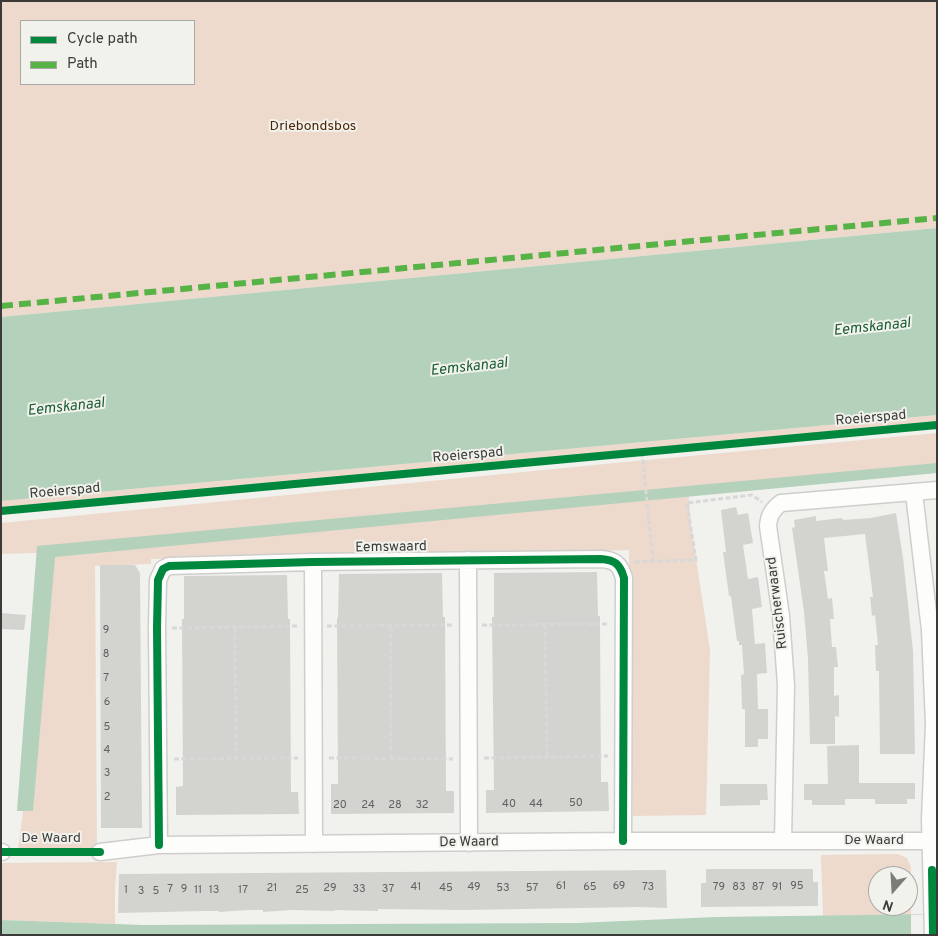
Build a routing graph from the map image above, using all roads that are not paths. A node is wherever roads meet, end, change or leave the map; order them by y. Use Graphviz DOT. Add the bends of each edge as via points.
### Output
graph roads {
  1 [pos="937,490"];
  2 [pos="914,492"];
  3 [pos="468,560"];
  4 [pos="313,562"];
  5 [pos="623,841"];
  6 [pos="783,841"];
  7 [pos="934,841"];
  8 [pos="469,843"];
  9 [pos="314,844"];
  10 [pos="159,845"];
  11 [pos="100,852"];
  12 [pos="933,935"];
  1 -- 2 [label="street"];
  2 -- 6 [label="street, Ruischerwaard" via="781,504 769,517 786,685"];
  2 -- 7 [label="street" via="930,630 934,724 930,819"];
  3 -- 4 [label="street, Eemswaard"];
  3 -- 5 [label="street, Eemswaard" via="600,559 610,560 622,568"];
  3 -- 8 [label="street"];
  4 -- 9 [label="street"];
  4 -- 10 [label="street, Eemswaard" via="163,568 158,580 157,628"];
  5 -- 6 [label="street, De Waard"];
  5 -- 8 [label="street, De Waard"];
  6 -- 7 [label="street, De Waard"];
  7 -- 12 [label="street"];
  8 -- 9 [label="street, De Waard"];
  9 -- 10 [label="street, De Waard"];
  10 -- 11 [label="street, De Waard"];
}
